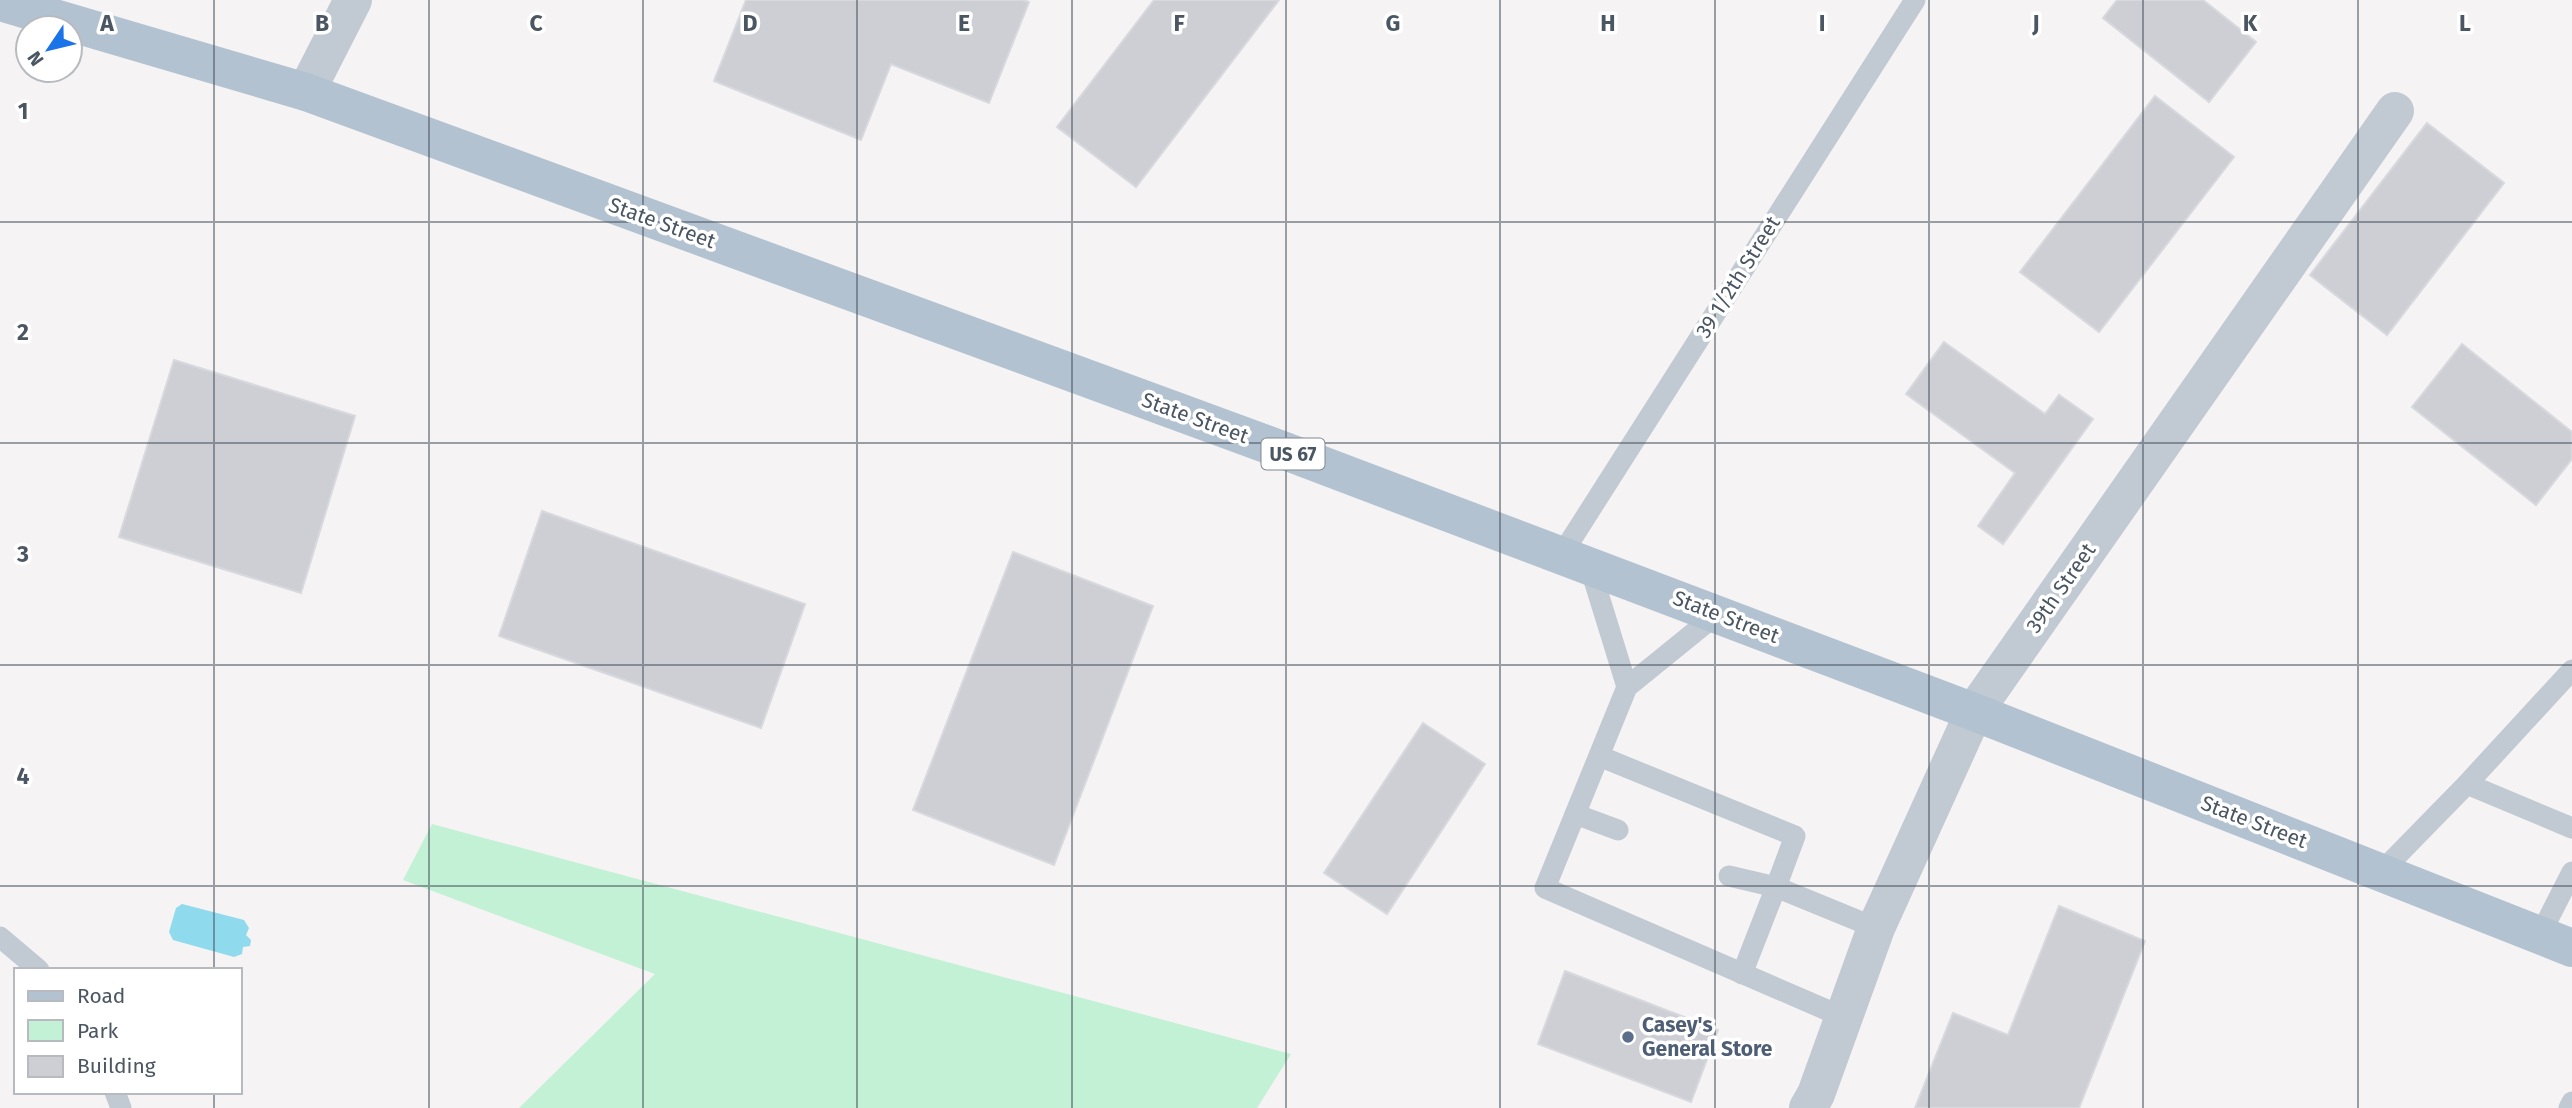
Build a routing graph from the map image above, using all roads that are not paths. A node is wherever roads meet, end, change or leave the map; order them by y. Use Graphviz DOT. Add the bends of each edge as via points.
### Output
graph roads {
  1 [pos="353,0"];
  2 [pos="1914,0"];
  3 [pos="1,2"];
  4 [pos="306,92"];
  5 [pos="2395,111"];
  6 [pos="1575,559"];
  7 [pos="1717,614"];
  8 [pos="2572,670"];
  9 [pos="1628,687"];
  10 [pos="1974,712"];
  11 [pos="1599,756"];
  12 [pos="2467,784"];
  13 [pos="1575,814"];
  14 [pos="2572,828"];
  15 [pos="1618,830"];
  16 [pos="2381,872"];
  17 [pos="2572,872"];
  18 [pos="1729,876"];
  19 [pos="1776,887"];
  20 [pos="1875,928"];
  21 [pos="0,937"];
  22 [pos="2556,942"];
  23 [pos="37,968"];
  24 [pos="1742,974"];
  25 [pos="1843,1017"];
  26 [pos="2572,1102"];
  27 [pos="1808,1108"];
  28 [pos="2570,1108"];
  1 -- 4 [label="street"];
  2 -- 6 [label="lane, 39 1/2th Street"];
  3 -- 4 [label="main road, State Street / US 67"];
  4 -- 6 [label="main road, State Street / US 67"];
  5 -- 10 [label="street, 39th Street"];
  6 -- 7 [label="main road, State Street / US 67"];
  6 -- 9 [label="lane"];
  7 -- 9 [label="lane"];
  7 -- 10 [label="main road, State Street / US 67"];
  8 -- 12 [label="lane"];
  9 -- 11 [label="lane"];
  10 -- 16 [label="main road, State Street / US 67"];
  10 -- 20 [label="street, 39th Street"];
  11 -- 13 [label="lane"];
  11 -- 19 [label="lane" via="1795,836"];
  12 -- 14 [label="lane"];
  12 -- 16 [label="lane"];
  13 -- 15 [label="lane"];
  13 -- 24 [label="lane" via="1545,888"];
  16 -- 22 [label="main road, State Street / US 67"];
  17 -- 22 [label="lane"];
  18 -- 19 [label="lane"];
  19 -- 20 [label="lane"];
  19 -- 24 [label="lane"];
  20 -- 25 [label="street, 39th Street"];
  21 -- 23 [label="lane"];
  24 -- 25 [label="lane"];
  25 -- 27 [label="street, 39th Street"];
  26 -- 28 [label="lane"];
}
